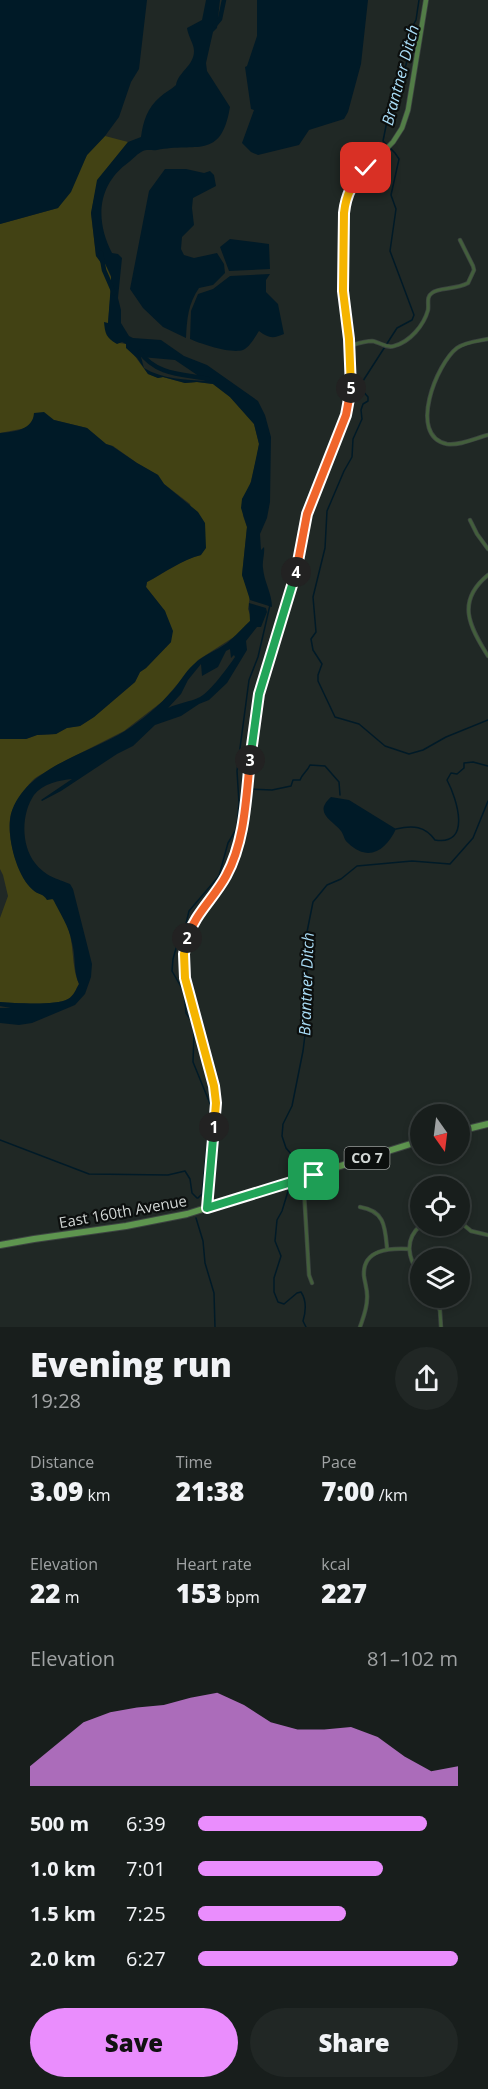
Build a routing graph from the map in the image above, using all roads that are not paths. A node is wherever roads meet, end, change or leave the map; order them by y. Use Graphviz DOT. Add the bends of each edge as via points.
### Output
graph roads {
  1 [pos="426,0"];
  2 [pos="460,240"];
  3 [pos="488,339"];
  4 [pos="349,346"];
  5 [pos="488,435"];
  6 [pos="470,520"];
  7 [pos="488,549"];
  8 [pos="488,575"];
  9 [pos="488,656"];
  10 [pos="488,1124"];
  11 [pos="470,1128"];
  12 [pos="410,1145"];
  13 [pos="300,1179"];
  14 [pos="207,1206"];
  15 [pos="360,1208"];
  16 [pos="470,1231"];
  17 [pos="488,1235"];
  18 [pos="413,1236"];
  19 [pos="0,1245"];
  20 [pos="387,1248"];
  21 [pos="409,1249"];
  22 [pos="410,1253"];
  23 [pos="312,1283"];
  24 [pos="439,1308"];
  25 [pos="360,1327"];
  26 [pos="441,1327"];
  1 -- 4 [label="street" via="402,128 355,181 345,201 343,291"];
  2 -- 4 [label="street" via="473,266 471,279 461,287 430,294 423,324 398,345 370,341"];
  3 -- 5 [label="street" via="456,349 436,378 428,403 428,425 436,439 455,444"];
  4 -- 14 [label="street" via="349,403 308,511 299,562 259,694 240,836 226,875 196,918 184,948 185,978 216,1098"];
  6 -- 7 [label="street"];
  8 -- 9 [label="street" via="472,593 468,611"];
  10 -- 11 [label="main road"];
  12 -- 13 [label="main road, East 160th Avenue / CO 7"];
  13 -- 14 [label="main road, East 160th Avenue / CO 7"];
  13 -- 23 [label="street"];
  14 -- 19 [label="main road, East 160th Avenue" via="126,1226"];
  15 -- 20 [label="street" via="374,1211 383,1221"];
  16 -- 17 [label="street"];
  18 -- 21 [label="street"];
  20 -- 21 [label="street"];
  20 -- 25 [label="street" via="370,1257 366,1265 367,1300"];
  21 -- 22 [label="street"];
  24 -- 26 [label="street"];
}
